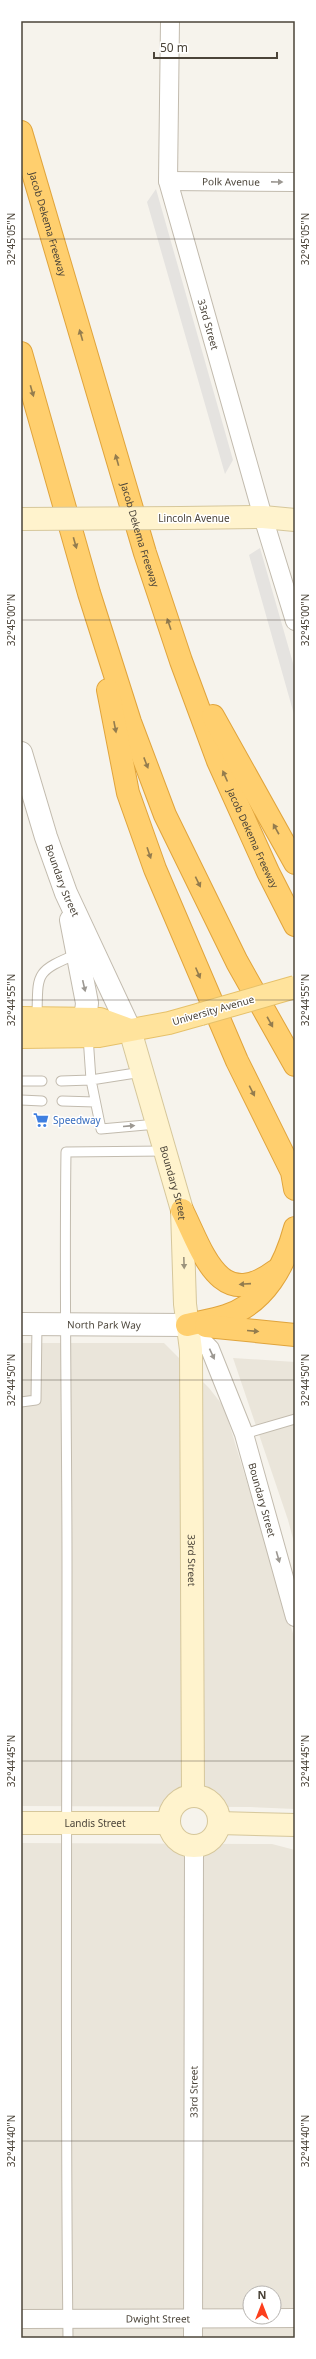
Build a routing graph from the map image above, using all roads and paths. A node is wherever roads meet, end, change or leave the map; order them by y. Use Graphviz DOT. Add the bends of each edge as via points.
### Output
graph roads {
  1 [pos="170,21"];
  2 [pos="21,132"];
  3 [pos="168,181"];
  4 [pos="295,182"];
  5 [pos="21,353"];
  6 [pos="263,517"];
  7 [pos="21,519"];
  8 [pos="295,520"];
  9 [pos="89,593"];
  10 [pos="295,621"];
  11 [pos="181,661"];
  12 [pos="21,753"];
  13 [pos="295,863"];
  14 [pos="66,893"];
  15 [pos="295,925"];
  16 [pos="77,954"];
  17 [pos="295,987"];
  18 [pos="29,1018"];
  19 [pos="84,1028"];
  20 [pos="130,1030"];
  21 [pos="21,1037"];
  22 [pos="295,1064"];
  23 [pos="142,1072"];
  24 [pos="91,1080"];
  25 [pos="21,1081"];
  26 [pos="42,1081"];
  27 [pos="61,1081"];
  28 [pos="21,1100"];
  29 [pos="42,1101"];
  30 [pos="62,1101"];
  31 [pos="95,1102"];
  32 [pos="157,1124"];
  33 [pos="165,1151"];
  34 [pos="295,1189"];
  35 [pos="182,1210"];
  36 [pos="295,1228"];
  37 [pos="279,1268"];
  38 [pos="29,1324"];
  39 [pos="64,1324"];
  40 [pos="187,1325"];
  41 [pos="295,1335"];
  42 [pos="21,1402"];
  43 [pos="295,1419"];
  44 [pos="244,1434"];
  45 [pos="295,1617"];
  46 [pos="193,1796"];
  47 [pos="219,1822"];
  48 [pos="21,1823"];
  49 [pos="67,1823"];
  50 [pos="169,1823"];
  51 [pos="295,1825"];
  52 [pos="194,1846"];
  53 [pos="193,2318"];
  54 [pos="295,2318"];
  55 [pos="21,2319"];
  56 [pos="68,2319"];
  57 [pos="68,2338"];
  58 [pos="193,2338"];
  1 -- 3 [label="street, 33rd Street"];
  11 -- 2 [label="highway, Jacob Dekema Freeway, one-way" via="145,553"];
  3 -- 4 [label="street, Polk Avenue, one-way"];
  3 -- 6 [label="street, 33rd Street"];
  5 -- 9 [label="highway, one-way"];
  6 -- 7 [label="main road, Lincoln Avenue, bridge"];
  6 -- 8 [label="main road, Lincoln Avenue"];
  6 -- 10 [label="street, 33rd Street"];
  9 -- 22 [label="highway, one-way" via="130,722 165,815 237,962"];
  9 -- 34 [label="highway, one-way" via="128,793 154,869 237,1061 292,1172"];
  13 -- 11 [label="highway, one-way"];
  15 -- 11 [label="highway, Jacob Dekema Freeway, one-way" via="218,761"];
  12 -- 14 [label="street, Boundary Street" via="46,838"];
  14 -- 16 [label="street"];
  14 -- 20 [label="street, Boundary Street"];
  16 -- 18 [label="lane" via="49,966 40,976"];
  16 -- 19 [label="street, one-way" via="87,1004"];
  17 -- 20 [label="main road, University Avenue, bridge" via="169,1023"];
  18 -- 19 [label="main road"];
  19 -- 20 [label="main road" via="100,1019"];
  19 -- 21 [label="main road"];
  19 -- 24 [label="lane"];
  20 -- 23 [label="main road, Boundary Street"];
  23 -- 24 [label="lane"];
  23 -- 32 [label="main road, Boundary Street"];
  24 -- 27 [label="lane"];
  24 -- 31 [label="lane"];
  25 -- 26 [label="lane"];
  28 -- 29 [label="lane"];
  30 -- 31 [label="lane"];
  31 -- 32 [label="lane, one-way" via="101,1129"];
  32 -- 33 [label="main road, Boundary Street"];
  33 -- 35 [label="main road, Boundary Street"];
  33 -- 39 [label="lane" via="66,1152"];
  37 -- 35 [label="highway, one-way" via="256,1283 227,1283 212,1270"];
  35 -- 40 [label="main road, Boundary Street, one-way"];
  36 -- 37 [label="highway" via="290,1248"];
  37 -- 40 [label="highway" via="270,1286 258,1298 227,1316"];
  38 -- 39 [label="street, North Park Way"];
  38 -- 42 [label="lane" via="36,1400"];
  39 -- 40 [label="street, North Park Way"];
  39 -- 49 [label="lane" via="67,1483"];
  40 -- 41 [label="highway, one-way"];
  40 -- 44 [label="street, Boundary Street, one-way" via="210,1349"];
  40 -- 46 [label="main road, 33rd Street" via="191,1350 192,1425"];
  43 -- 44 [label="lane"];
  44 -- 45 [label="street, Boundary Street, one-way"];
  46 -- 47 [label="main road" via="207,1799 213,1805"];
  46 -- 50 [label="main road" via="176,1803 171,1810"];
  47 -- 51 [label="main road"];
  47 -- 52 [label="main road" via="214,1836 207,1842"];
  48 -- 49 [label="main road, Landis Street"];
  49 -- 50 [label="main road, Landis Street"];
  49 -- 56 [label="lane"];
  50 -- 52 [label="main road" via="177,1840"];
  52 -- 53 [label="street, 33rd Street"];
  53 -- 54 [label="street, Dwight Street"];
  53 -- 56 [label="street, Dwight Street"];
  53 -- 58 [label="street, 33rd Street"];
  55 -- 56 [label="street, Dwight Street"];
  56 -- 57 [label="lane"];
}
